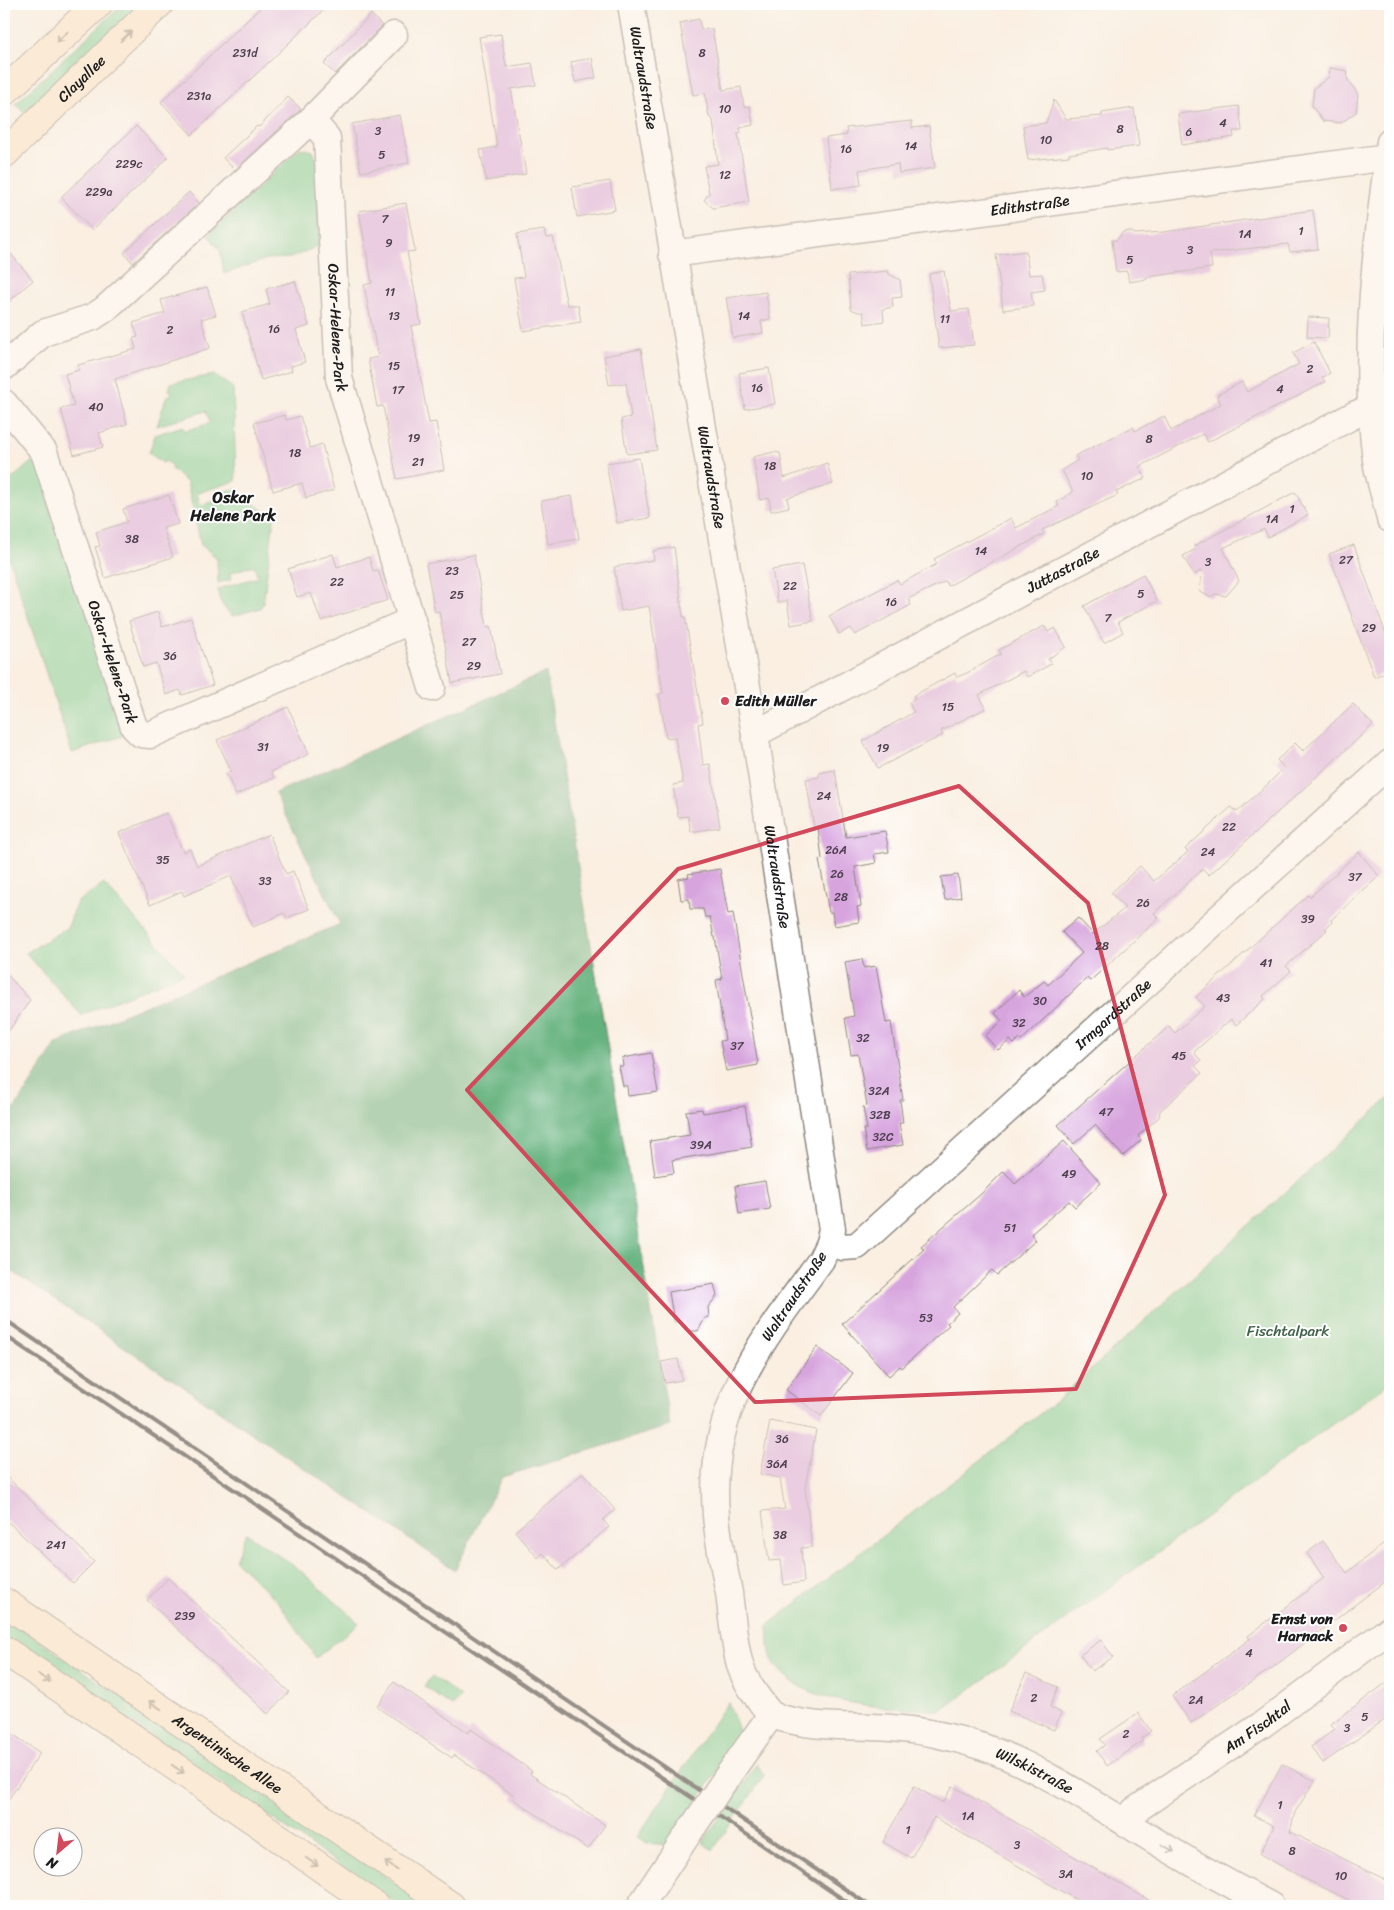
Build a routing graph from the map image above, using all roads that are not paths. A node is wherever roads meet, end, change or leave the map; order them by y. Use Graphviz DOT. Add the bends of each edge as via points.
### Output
graph roads {
  1 [pos="98,4"];
  2 [pos="159,4"];
  3 [pos="631,4"];
  4 [pos="394,35"];
  5 [pos="4,92"];
  6 [pos="311,120"];
  7 [pos="1389,150"];
  8 [pos="4,154"];
  9 [pos="672,254"];
  10 [pos="4,367"];
  11 [pos="4,403"];
  12 [pos="1371,408"];
  13 [pos="1390,519"];
  14 [pos="412,620"];
  15 [pos="432,688"];
  16 [pos="755,734"];
  17 [pos="1390,763"];
  18 [pos="829,1243"];
  19 [pos="4,1602"];
  20 [pos="1390,1629"];
  21 [pos="4,1650"];
  22 [pos="771,1715"];
  23 [pos="1126,1823"];
  24 [pos="375,1906"];
  25 [pos="451,1906"];
  26 [pos="640,1906"];
  27 [pos="1271,1906"];
  1 -- 5 [label="main road, one-way"];
  8 -- 2 [label="main road, Clayallee, one-way"];
  3 -- 9 [label="street, Waltraudstraße"];
  4 -- 6 [label="street"];
  6 -- 10 [label="street" via="105,309 93,317 43,333"];
  6 -- 14 [label="street, Oskar-Helene-Park" via="327,138 339,378"];
  7 -- 9 [label="street, Edithstraße"];
  7 -- 12 [label="street" via="1370,313"];
  9 -- 16 [label="street, Waltraudstraße"];
  11 -- 14 [label="street, Oskar-Helene-Park" via="44,452 134,727 142,734 150,735"];
  12 -- 13 [label="street" via="1377,462"];
  12 -- 16 [label="street, Juttastraße"];
  14 -- 15 [label="street, Oskar-Helene-Park"];
  16 -- 18 [label="street, Waltraudstraße" via="832,1229"];
  17 -- 18 [label="street, Irmgardstraße" via="857,1246"];
  18 -- 22 [label="street, Waltraudstraße" via="821,1260 750,1361 724,1420 719,1444 716,1515 741,1668"];
  25 -- 19 [label="main road, Argentinische Allee, one-way"];
  20 -- 23 [label="street, Am Fischtal" via="1263,1724 1134,1810"];
  21 -- 24 [label="main road, one-way"];
  22 -- 23 [label="street, Wilskistraße" via="822,1727 892,1728 950,1737 1031,1767"];
  22 -- 26 [label="street, bridge"];
  23 -- 27 [label="street, Wilskistraße, one-way"];
}
